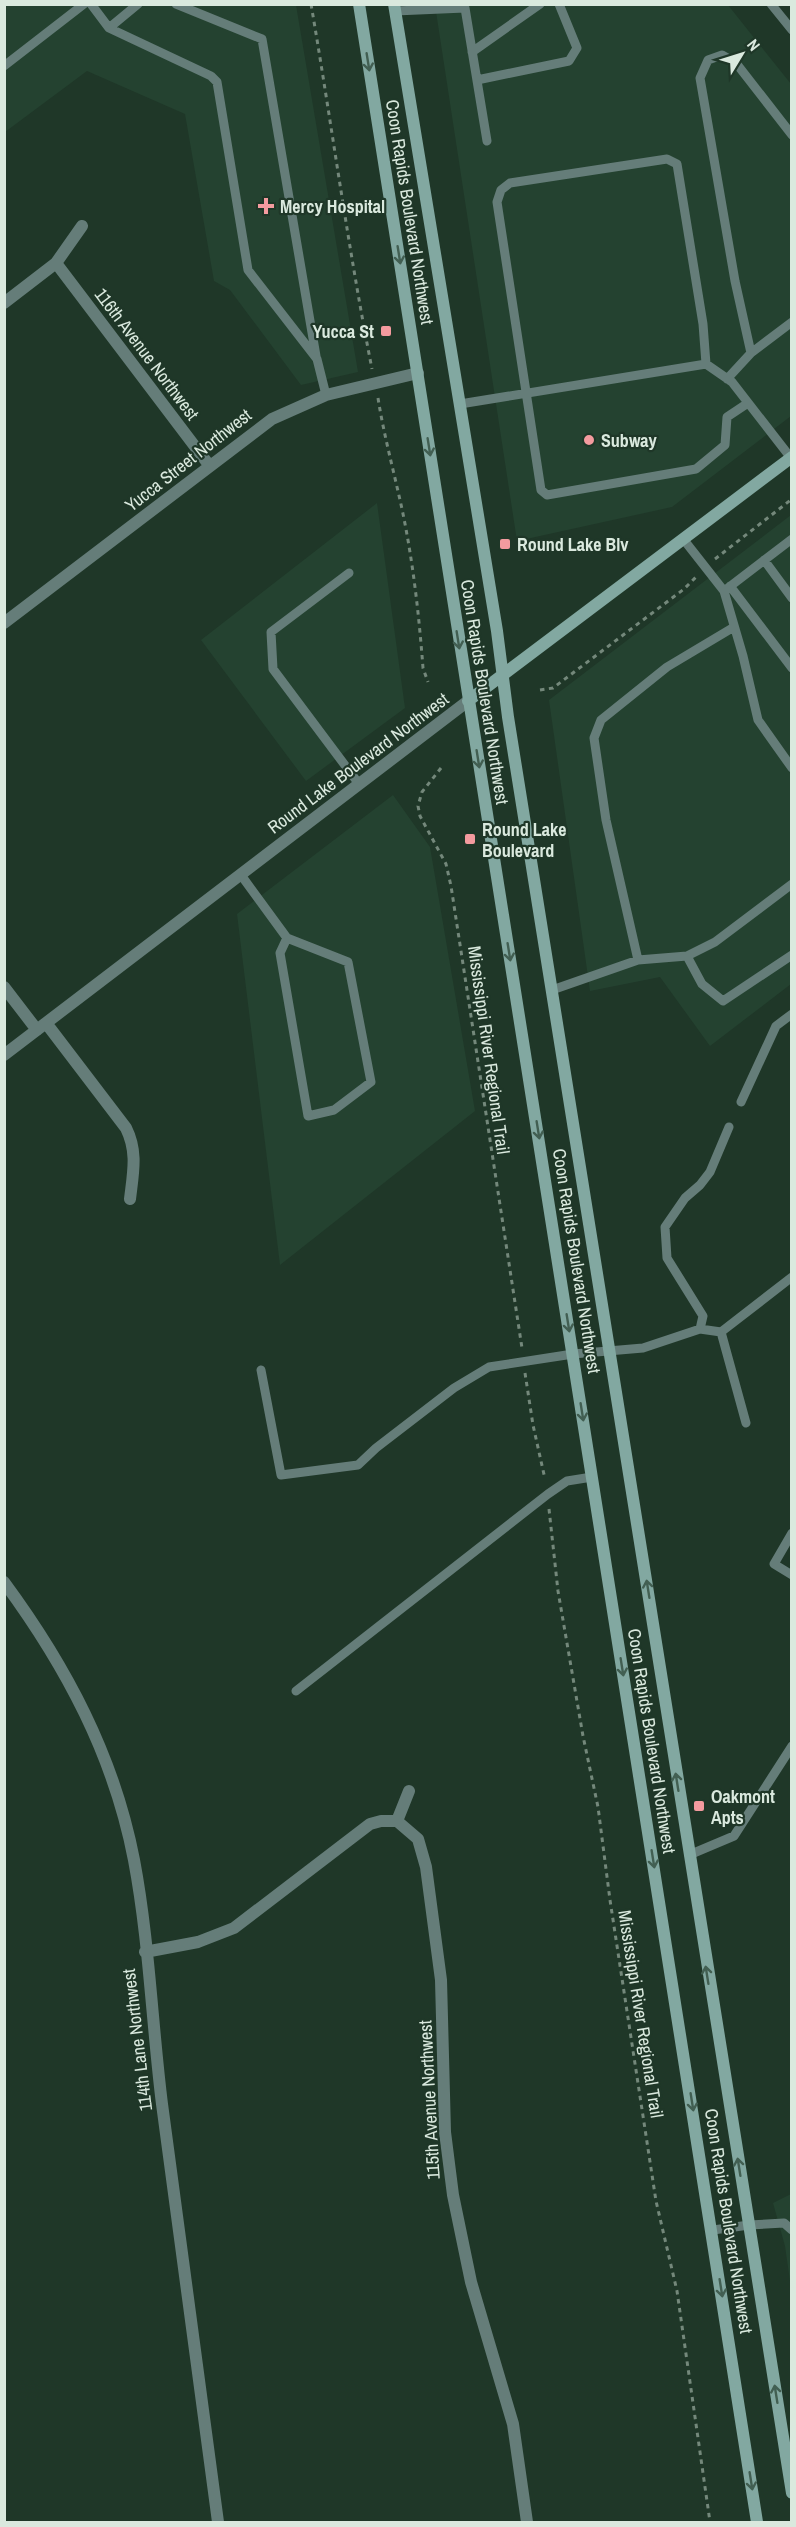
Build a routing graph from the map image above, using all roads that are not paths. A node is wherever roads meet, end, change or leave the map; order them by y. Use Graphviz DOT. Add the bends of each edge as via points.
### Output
graph roads {
  1 [pos="84,4"];
  2 [pos="91,4"];
  3 [pos="138,4"];
  4 [pos="176,4"];
  5 [pos="359,4"];
  6 [pos="540,4"];
  7 [pos="558,4"];
  8 [pos="771,4"];
  9 [pos="464,6"];
  10 [pos="395,8"];
  11 [pos="109,28"];
  12 [pos="792,30"];
  13 [pos="472,52"];
  14 [pos="4,66"];
  15 [pos="477,80"];
  16 [pos="792,135"];
  17 [pos="487,141"];
  18 [pos="82,225"];
  19 [pos="56,263"];
  20 [pos="4,303"];
  21 [pos="792,322"];
  22 [pos="752,353"];
  23 [pos="317,359"];
  24 [pos="706,364"];
  25 [pos="418,373"];
  26 [pos="727,379"];
  27 [pos="525,394"];
  28 [pos="326,395"];
  29 [pos="748,403"];
  30 [pos="460,404"];
  31 [pos="791,457"];
  32 [pos="209,465"];
  33 [pos="792,539"];
  34 [pos="684,540"];
  35 [pos="764,560"];
  36 [pos="350,573"];
  37 [pos="727,588"];
  38 [pos="792,598"];
  39 [pos="4,623"];
  40 [pos="734,627"];
  41 [pos="791,669"];
  42 [pos="503,675"];
  43 [pos="468,701"];
  44 [pos="792,768"];
  45 [pos="359,784"];
  46 [pos="241,875"];
  47 [pos="792,884"];
  48 [pos="287,938"];
  49 [pos="792,955"];
  50 [pos="687,956"];
  51 [pos="638,960"];
  52 [pos="4,987"];
  53 [pos="552,990"];
  54 [pos="792,1014"];
  55 [pos="42,1027"];
  56 [pos="4,1055"];
  57 [pos="741,1102"];
  58 [pos="729,1127"];
  59 [pos="130,1199"];
  60 [pos="792,1277"];
  61 [pos="700,1329"];
  62 [pos="721,1332"];
  63 [pos="611,1352"];
  64 [pos="573,1354"];
  65 [pos="261,1370"];
  66 [pos="746,1423"];
  67 [pos="592,1477"];
  68 [pos="792,1533"];
  69 [pos="792,1575"];
  70 [pos="4,1582"];
  71 [pos="296,1691"];
  72 [pos="792,1746"];
  73 [pos="409,1791"];
  74 [pos="398,1821"];
  75 [pos="689,1855"];
  76 [pos="145,1952"];
  77 [pos="749,2225"];
  78 [pos="712,2230"];
  79 [pos="792,2230"];
  80 [pos="786,2417"];
  81 [pos="790,2468"];
  82 [pos="792,2493"];
  83 [pos="218,2523"];
  84 [pos="527,2523"];
  85 [pos="758,2523"];
  1 -- 14 [label="lane"];
  2 -- 11 [label="lane"];
  3 -- 11 [label="lane"];
  4 -- 23 [label="lane" via="262,39"];
  5 -- 25 [label="main road, Coon Rapids Boulevard Northwest, one-way"];
  6 -- 13 [label="lane"];
  7 -- 15 [label="lane" via="577,48 569,61"];
  8 -- 12 [label="lane"];
  9 -- 10 [label="lane"];
  9 -- 13 [label="lane"];
  10 -- 30 [label="main road, Coon Rapids Boulevard Northwest"];
  11 -- 23 [label="lane" via="217,82 248,270"];
  13 -- 15 [label="lane"];
  15 -- 17 [label="lane"];
  16 -- 22 [label="lane" via="736,63 722,54 708,60 700,78 735,282"];
  18 -- 19 [label="street"];
  19 -- 20 [label="street"];
  19 -- 32 [label="street, 116th Avenue Northwest"];
  21 -- 22 [label="lane"];
  22 -- 26 [label="lane"];
  23 -- 28 [label="lane"];
  24 -- 26 [label="lane"];
  24 -- 27 [label="lane"];
  24 -- 27 [label="lane" via="677,164 667,159 510,183 501,190 496,202"];
  25 -- 28 [label="street, Yucca Street Northwest"];
  25 -- 43 [label="main road, Coon Rapids Boulevard Northwest, one-way"];
  26 -- 29 [label="lane"];
  27 -- 29 [label="lane" via="541,490 547,495 696,469 725,445 727,417"];
  27 -- 30 [label="lane"];
  28 -- 32 [label="street, Yucca Street Northwest" via="272,419"];
  29 -- 31 [label="lane"];
  30 -- 42 [label="main road, Coon Rapids Boulevard Northwest"];
  31 -- 34 [label="main road, Round Lake Boulevard Northwest"];
  32 -- 39 [label="street, Yucca Street Northwest"];
  33 -- 35 [label="lane"];
  34 -- 37 [label="lane" via="705,568"];
  34 -- 42 [label="main road, Round Lake Boulevard Northwest"];
  35 -- 37 [label="lane"];
  35 -- 38 [label="lane"];
  36 -- 45 [label="lane" via="271,632 273,669"];
  37 -- 40 [label="lane"];
  37 -- 41 [label="lane"];
  40 -- 44 [label="lane" via="758,720"];
  40 -- 51 [label="lane" via="667,667 601,720 594,738 606,820"];
  42 -- 43 [label="main road, Round Lake Boulevard Northwest"];
  42 -- 53 [label="main road, Coon Rapids Boulevard Northwest"];
  43 -- 45 [label="street, Round Lake Boulevard Northwest"];
  43 -- 64 [label="main road, Coon Rapids Boulevard Northwest, one-way"];
  45 -- 46 [label="street, Round Lake Boulevard Northwest"];
  46 -- 48 [label="lane"];
  46 -- 55 [label="street, Round Lake Boulevard Northwest"];
  47 -- 50 [label="lane" via="715,942"];
  48 -- 48 [label="lane" via="348,962 371,1082 334,1110 308,1116 280,953"];
  49 -- 50 [label="lane" via="723,1001 702,984"];
  50 -- 51 [label="lane"];
  51 -- 53 [label="lane"];
  52 -- 55 [label="street"];
  53 -- 63 [label="main road, Coon Rapids Boulevard Northwest"];
  54 -- 57 [label="lane" via="776,1026"];
  55 -- 56 [label="street, Round Lake Boulevard Northwest"];
  55 -- 59 [label="street" via="126,1128 135,1157"];
  58 -- 61 [label="lane" via="710,1172 665,1227 668,1258 702,1316"];
  60 -- 62 [label="lane"];
  61 -- 62 [label="lane"];
  61 -- 63 [label="lane" via="643,1348"];
  62 -- 66 [label="lane"];
  63 -- 64 [label="lane"];
  75 -- 63 [label="main road, Coon Rapids Boulevard Northwest, one-way"];
  64 -- 65 [label="lane" via="505,1363 472,1376 358,1465 281,1475"];
  64 -- 67 [label="main road, Coon Rapids Boulevard Northwest, one-way"];
  67 -- 71 [label="lane" via="567,1481 548,1494"];
  67 -- 78 [label="main road, Coon Rapids Boulevard Northwest, one-way"];
  68 -- 69 [label="lane" via="774,1564"];
  70 -- 76 [label="street, 114th Lane Northwest" via="71,1683 112,1775 134,1860"];
  72 -- 75 [label="lane" via="734,1836"];
  73 -- 74 [label="street"];
  74 -- 76 [label="street" via="370,1824 234,1928 198,1942"];
  74 -- 84 [label="street, 115th Avenue Northwest" via="418,1839 426,1867 441,1980 445,2132 453,2195 474,2293 513,2424"];
  77 -- 75 [label="main road, Coon Rapids Boulevard Northwest, one-way"];
  76 -- 83 [label="street, 114th Lane Northwest"];
  77 -- 78 [label="lane"];
  77 -- 79 [label="lane" via="784,2223"];
  80 -- 77 [label="main road, Coon Rapids Boulevard Northwest, one-way"];
  78 -- 85 [label="main road, Coon Rapids Boulevard Northwest, one-way"];
  80 -- 81 [label="main road, Coon Rapids Boulevard Northwest"];
  81 -- 82 [label="main road, Coon Rapids Boulevard Northwest"];
}
